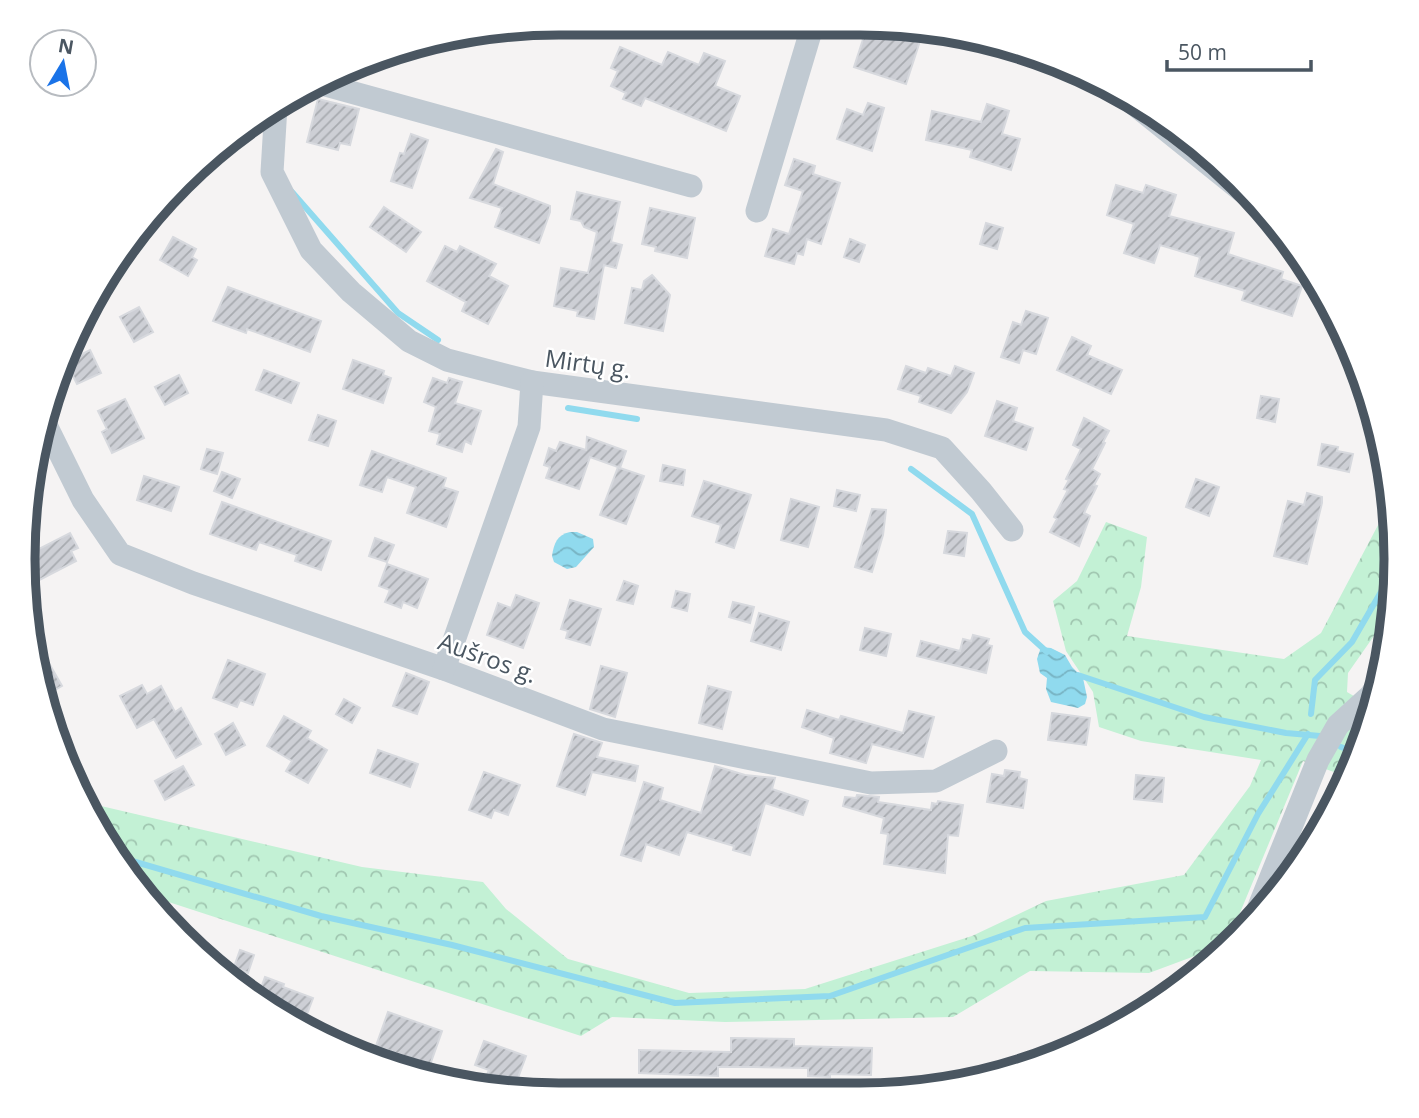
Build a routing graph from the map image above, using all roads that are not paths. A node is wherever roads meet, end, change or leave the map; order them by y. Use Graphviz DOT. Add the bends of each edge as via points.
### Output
graph roads {
  1 [pos="810,35"];
  2 [pos="332,87"];
  3 [pos="275,119"];
  4 [pos="691,187"];
  5 [pos="757,211"];
  6 [pos="532,382"];
  7 [pos="50,434"];
  8 [pos="1012,530"];
  9 [pos="444,668"];
  10 [pos="1364,701"];
  11 [pos="996,751"];
  12 [pos="1266,890"];
  1 -- 5 [label="street"];
  2 -- 4 [label="street"];
  3 -- 6 [label="street, Mirtų g." via="272,172 311,250 351,292 410,341 447,360"];
  6 -- 8 [label="street, Mirtų g." via="886,430 942,448"];
  6 -- 9 [label="street" via="529,427"];
  7 -- 9 [label="street, Aušros g." via="83,500 120,554"];
  9 -- 11 [label="street, Aušros g." via="603,729 871,783 936,781"];
  10 -- 12 [label="street" via="1338,725 1318,760"];
}
